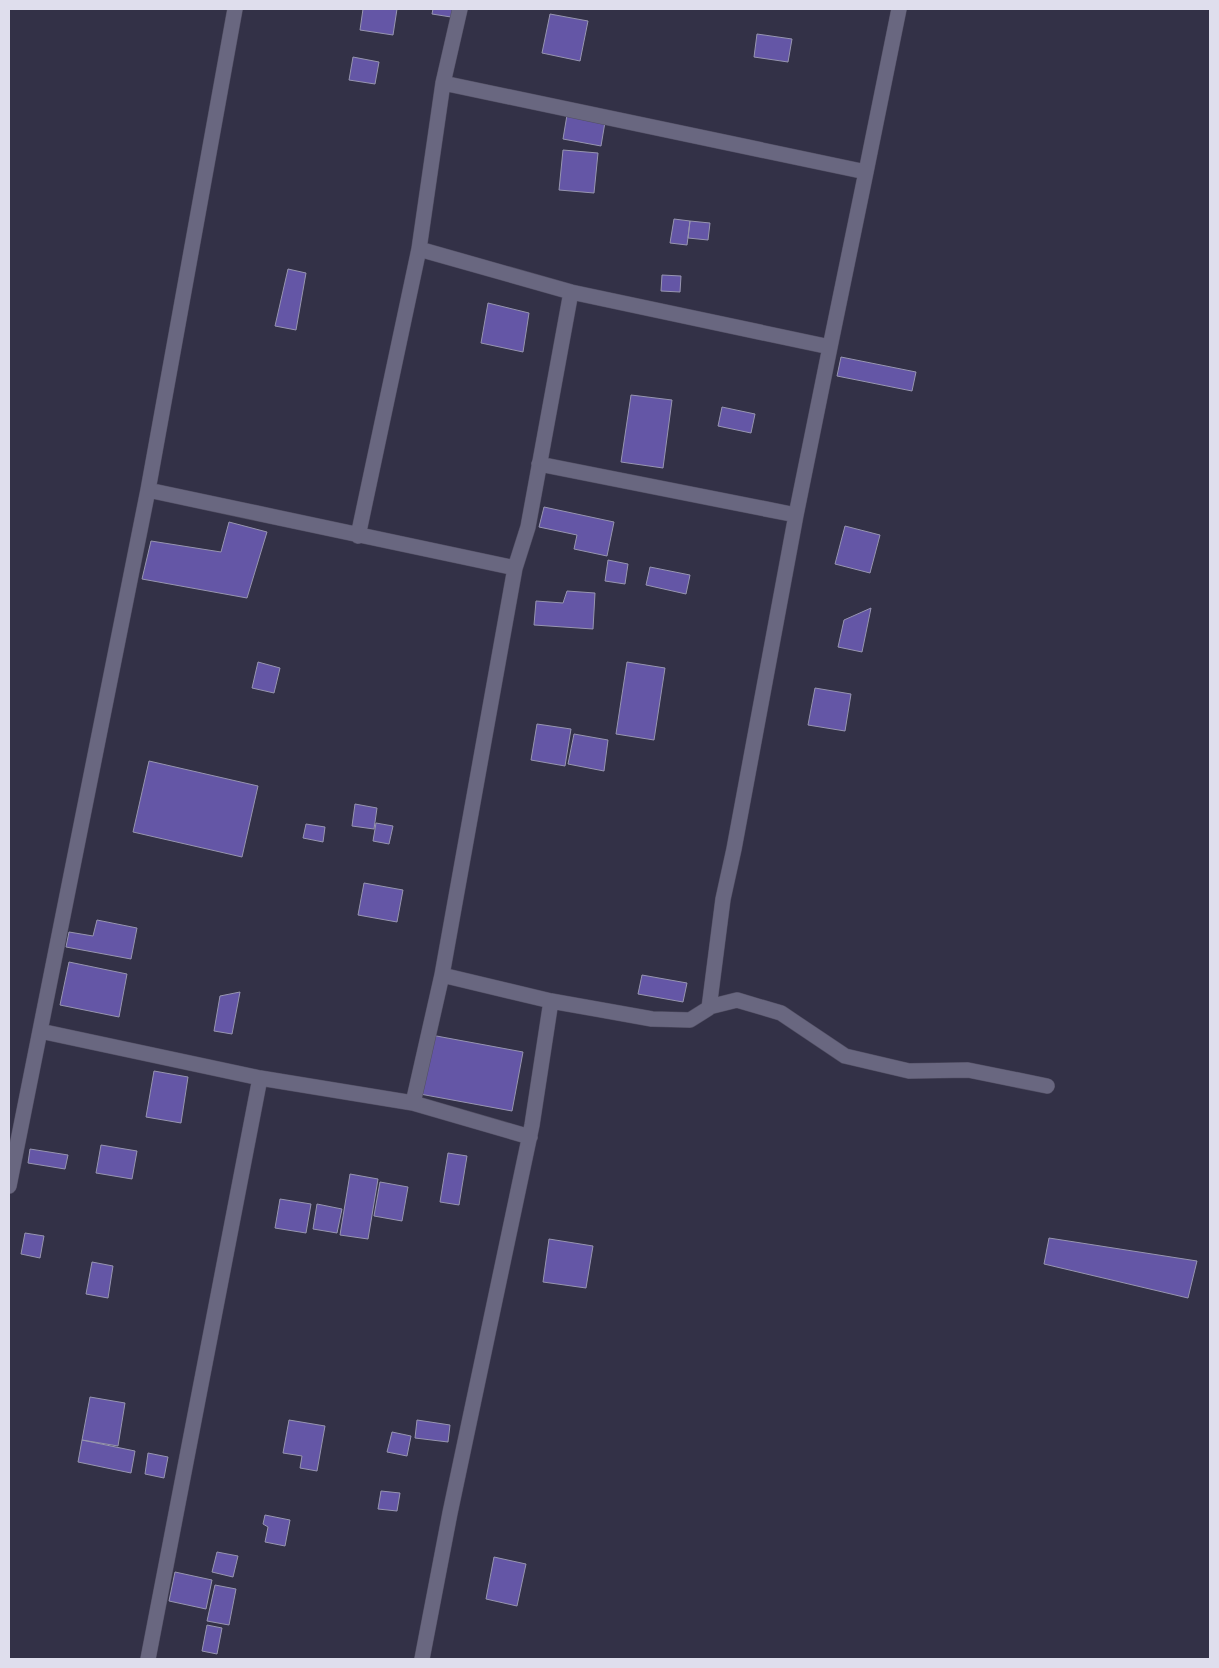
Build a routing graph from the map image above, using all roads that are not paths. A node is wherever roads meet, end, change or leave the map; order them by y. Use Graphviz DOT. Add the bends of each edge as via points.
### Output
graph roads {
  1 [pos="235,9"];
  2 [pos="460,9"];
  3 [pos="899,9"];
  4 [pos="442,83"];
  5 [pos="866,172"];
  6 [pos="419,249"];
  7 [pos="571,292"];
  8 [pos="830,347"];
  9 [pos="539,464"];
  10 [pos="148,490"];
  11 [pos="796,514"];
  12 [pos="358,536"];
  13 [pos="515,568"];
  14 [pos="442,975"];
  15 [pos="551,1001"];
  16 [pos="709,1007"];
  17 [pos="40,1031"];
  18 [pos="260,1078"];
  19 [pos="1047,1086"];
  20 [pos="413,1103"];
  21 [pos="530,1137"];
  22 [pos="9,1186"];
  23 [pos="148,1659"];
  24 [pos="422,1659"];
  1 -- 10 [label="street"];
  2 -- 4 [label="street"];
  3 -- 5 [label="street"];
  4 -- 5 [label="street"];
  4 -- 6 [label="street"];
  5 -- 8 [label="street"];
  6 -- 7 [label="street"];
  6 -- 12 [label="street"];
  7 -- 8 [label="street"];
  7 -- 9 [label="street"];
  8 -- 11 [label="street"];
  9 -- 11 [label="street"];
  9 -- 13 [label="street" via="528,527"];
  10 -- 12 [label="street"];
  10 -- 17 [label="street"];
  11 -- 16 [label="street" via="723,899"];
  12 -- 13 [label="street"];
  13 -- 14 [label="street"];
  14 -- 15 [label="street"];
  14 -- 20 [label="street"];
  15 -- 16 [label="street" via="652,1019 690,1020"];
  15 -- 21 [label="street"];
  16 -- 19 [label="street" via="736,1000 782,1012 844,1056 909,1071 968,1070"];
  17 -- 18 [label="street"];
  17 -- 22 [label="street"];
  18 -- 20 [label="street"];
  18 -- 23 [label="street"];
  20 -- 21 [label="street"];
  21 -- 24 [label="street"];
}
